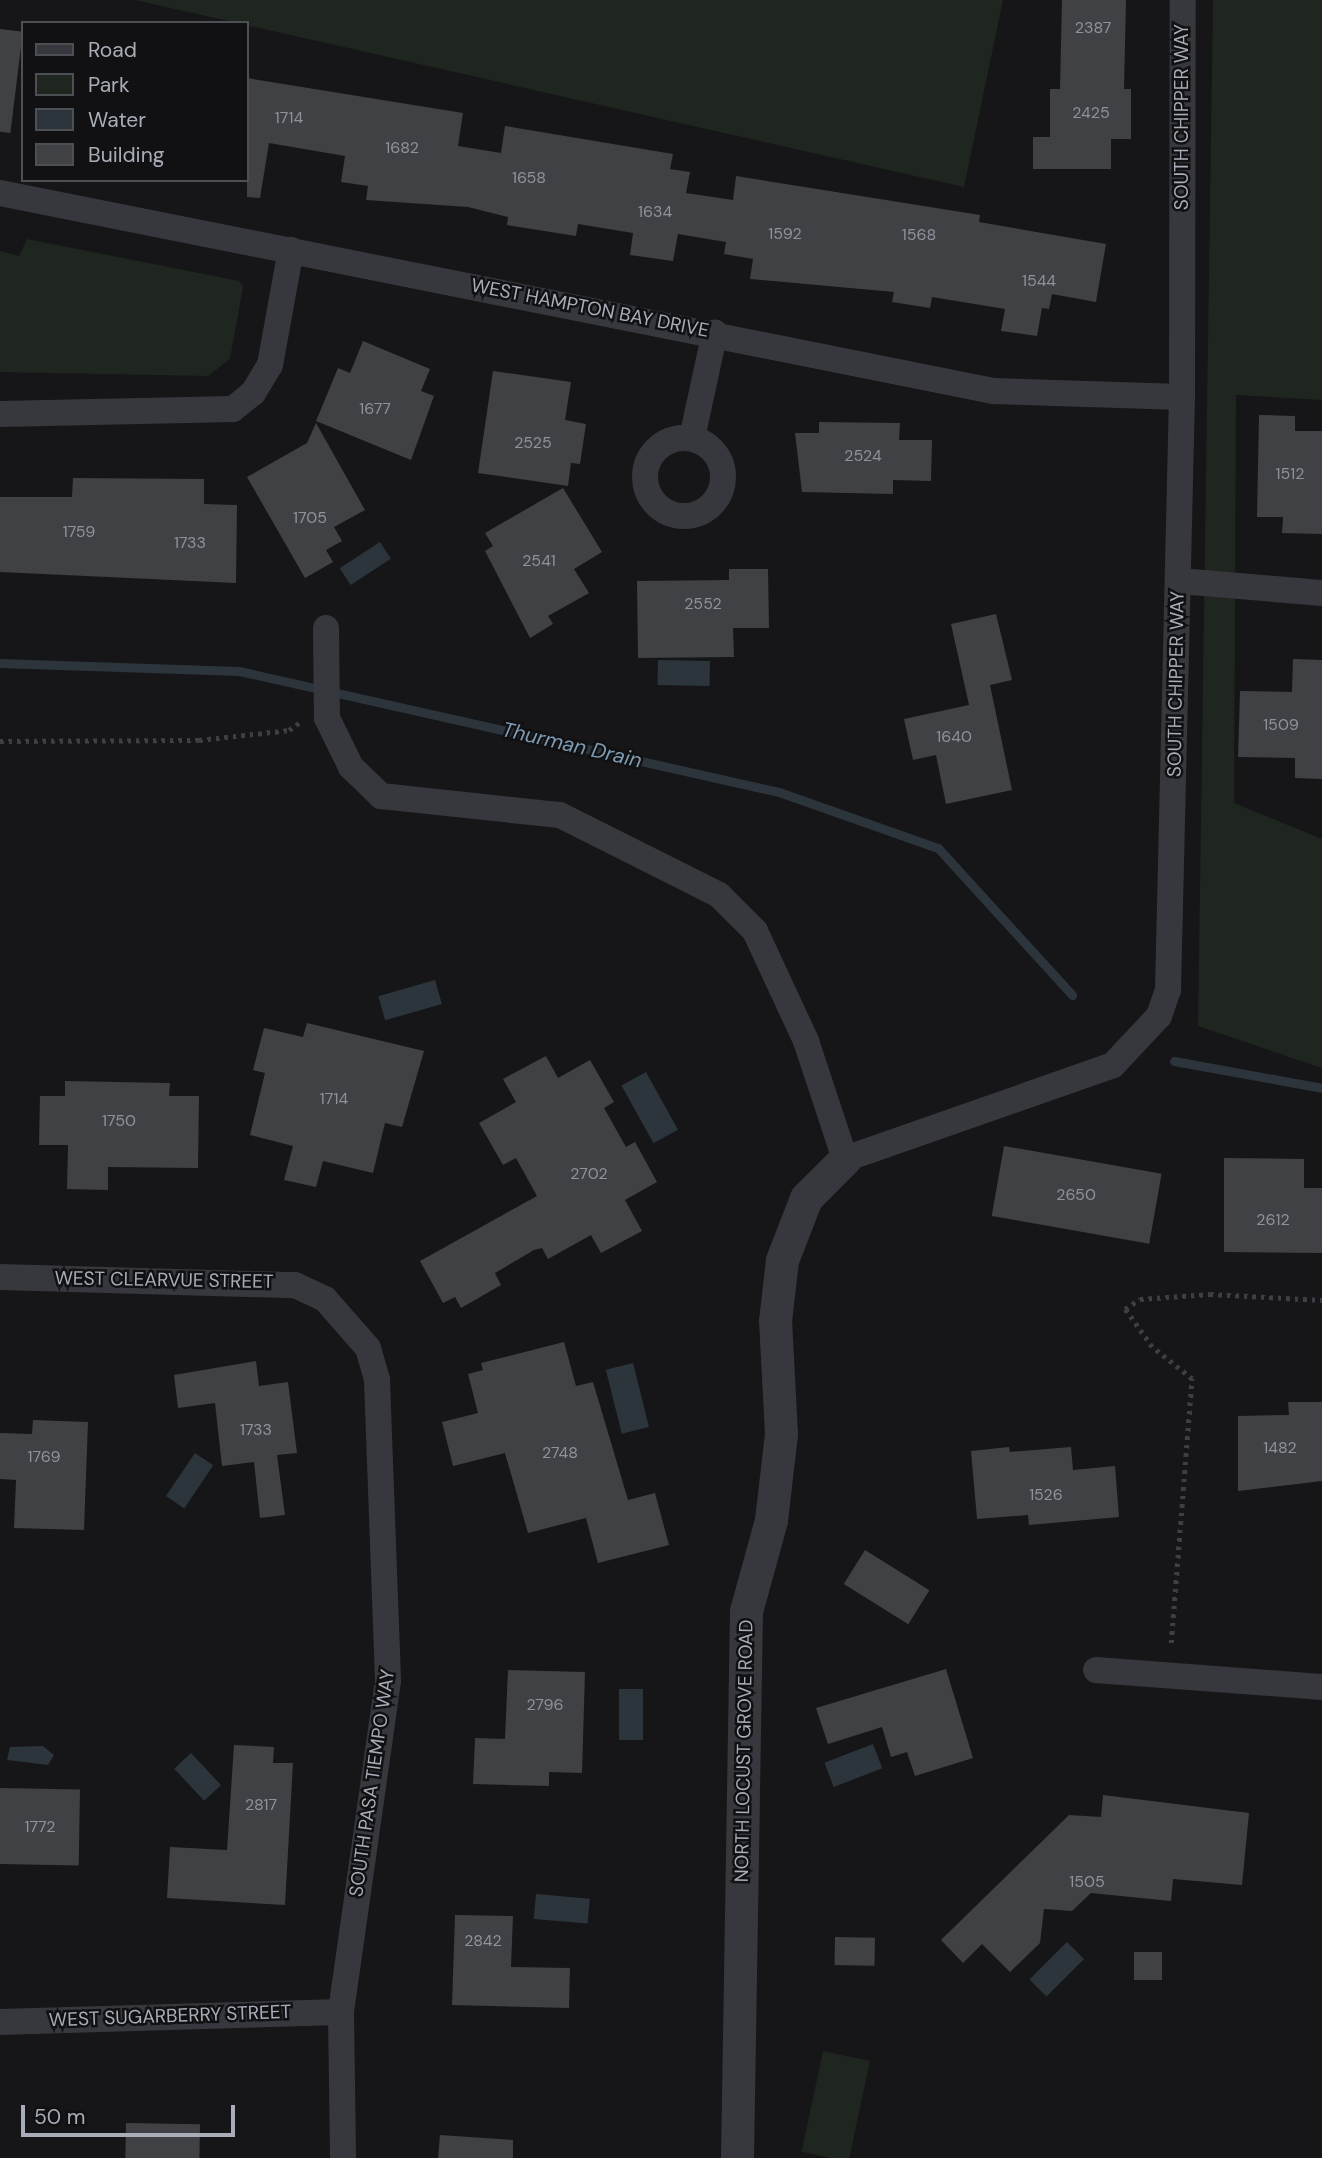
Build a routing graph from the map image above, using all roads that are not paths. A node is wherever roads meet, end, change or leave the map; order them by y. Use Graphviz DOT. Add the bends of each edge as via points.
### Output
graph roads {
  1 [pos="1182,0"];
  2 [pos="0,193"];
  3 [pos="291,250"];
  4 [pos="715,332"];
  5 [pos="1182,397"];
  6 [pos="0,414"];
  7 [pos="692,438"];
  8 [pos="1179,581"];
  9 [pos="1322,593"];
  10 [pos="326,628"];
  11 [pos="845,1159"];
  12 [pos="0,1277"];
  13 [pos="325,1299"];
  14 [pos="1096,1670"];
  15 [pos="1322,1687"];
  16 [pos="341,2012"];
  17 [pos="0,2022"];
  18 [pos="343,2158"];
  19 [pos="737,2158"];
  1 -- 5 [label="street, SOUTH CHIPPER WAY"];
  2 -- 3 [label="street, WEST HAMPTON BAY DRIVE"];
  3 -- 4 [label="street, WEST HAMPTON BAY DRIVE"];
  3 -- 6 [label="street" via="270,365 253,393 233,409"];
  4 -- 5 [label="street, WEST HAMPTON BAY DRIVE" via="995,391"];
  4 -- 7 [label="street"];
  5 -- 8 [label="street, SOUTH CHIPPER WAY"];
  8 -- 9 [label="street"];
  8 -- 11 [label="street, SOUTH CHIPPER WAY" via="1168,990 1159,1016 1113,1065"];
  10 -- 11 [label="street" via="327,718 351,767 380,796 561,815 719,895 755,931 806,1041"];
  11 -- 19 [label="street, NORTH LOCUST GROVE ROAD" via="806,1198 781,1272 775,1321 781,1434 771,1520 746,1611"];
  12 -- 13 [label="street, WEST CLEARVUE STREET" via="262,1280"];
  13 -- 16 [label="street, SOUTH PASA TIEMPO WAY" via="368,1348 377,1380 390,1616 388,1681"];
  14 -- 15 [label="street"];
  16 -- 17 [label="street, WEST SUGARBERRY STREET"];
  16 -- 18 [label="street, SOUTH PASA TIEMPO WAY"];
}
